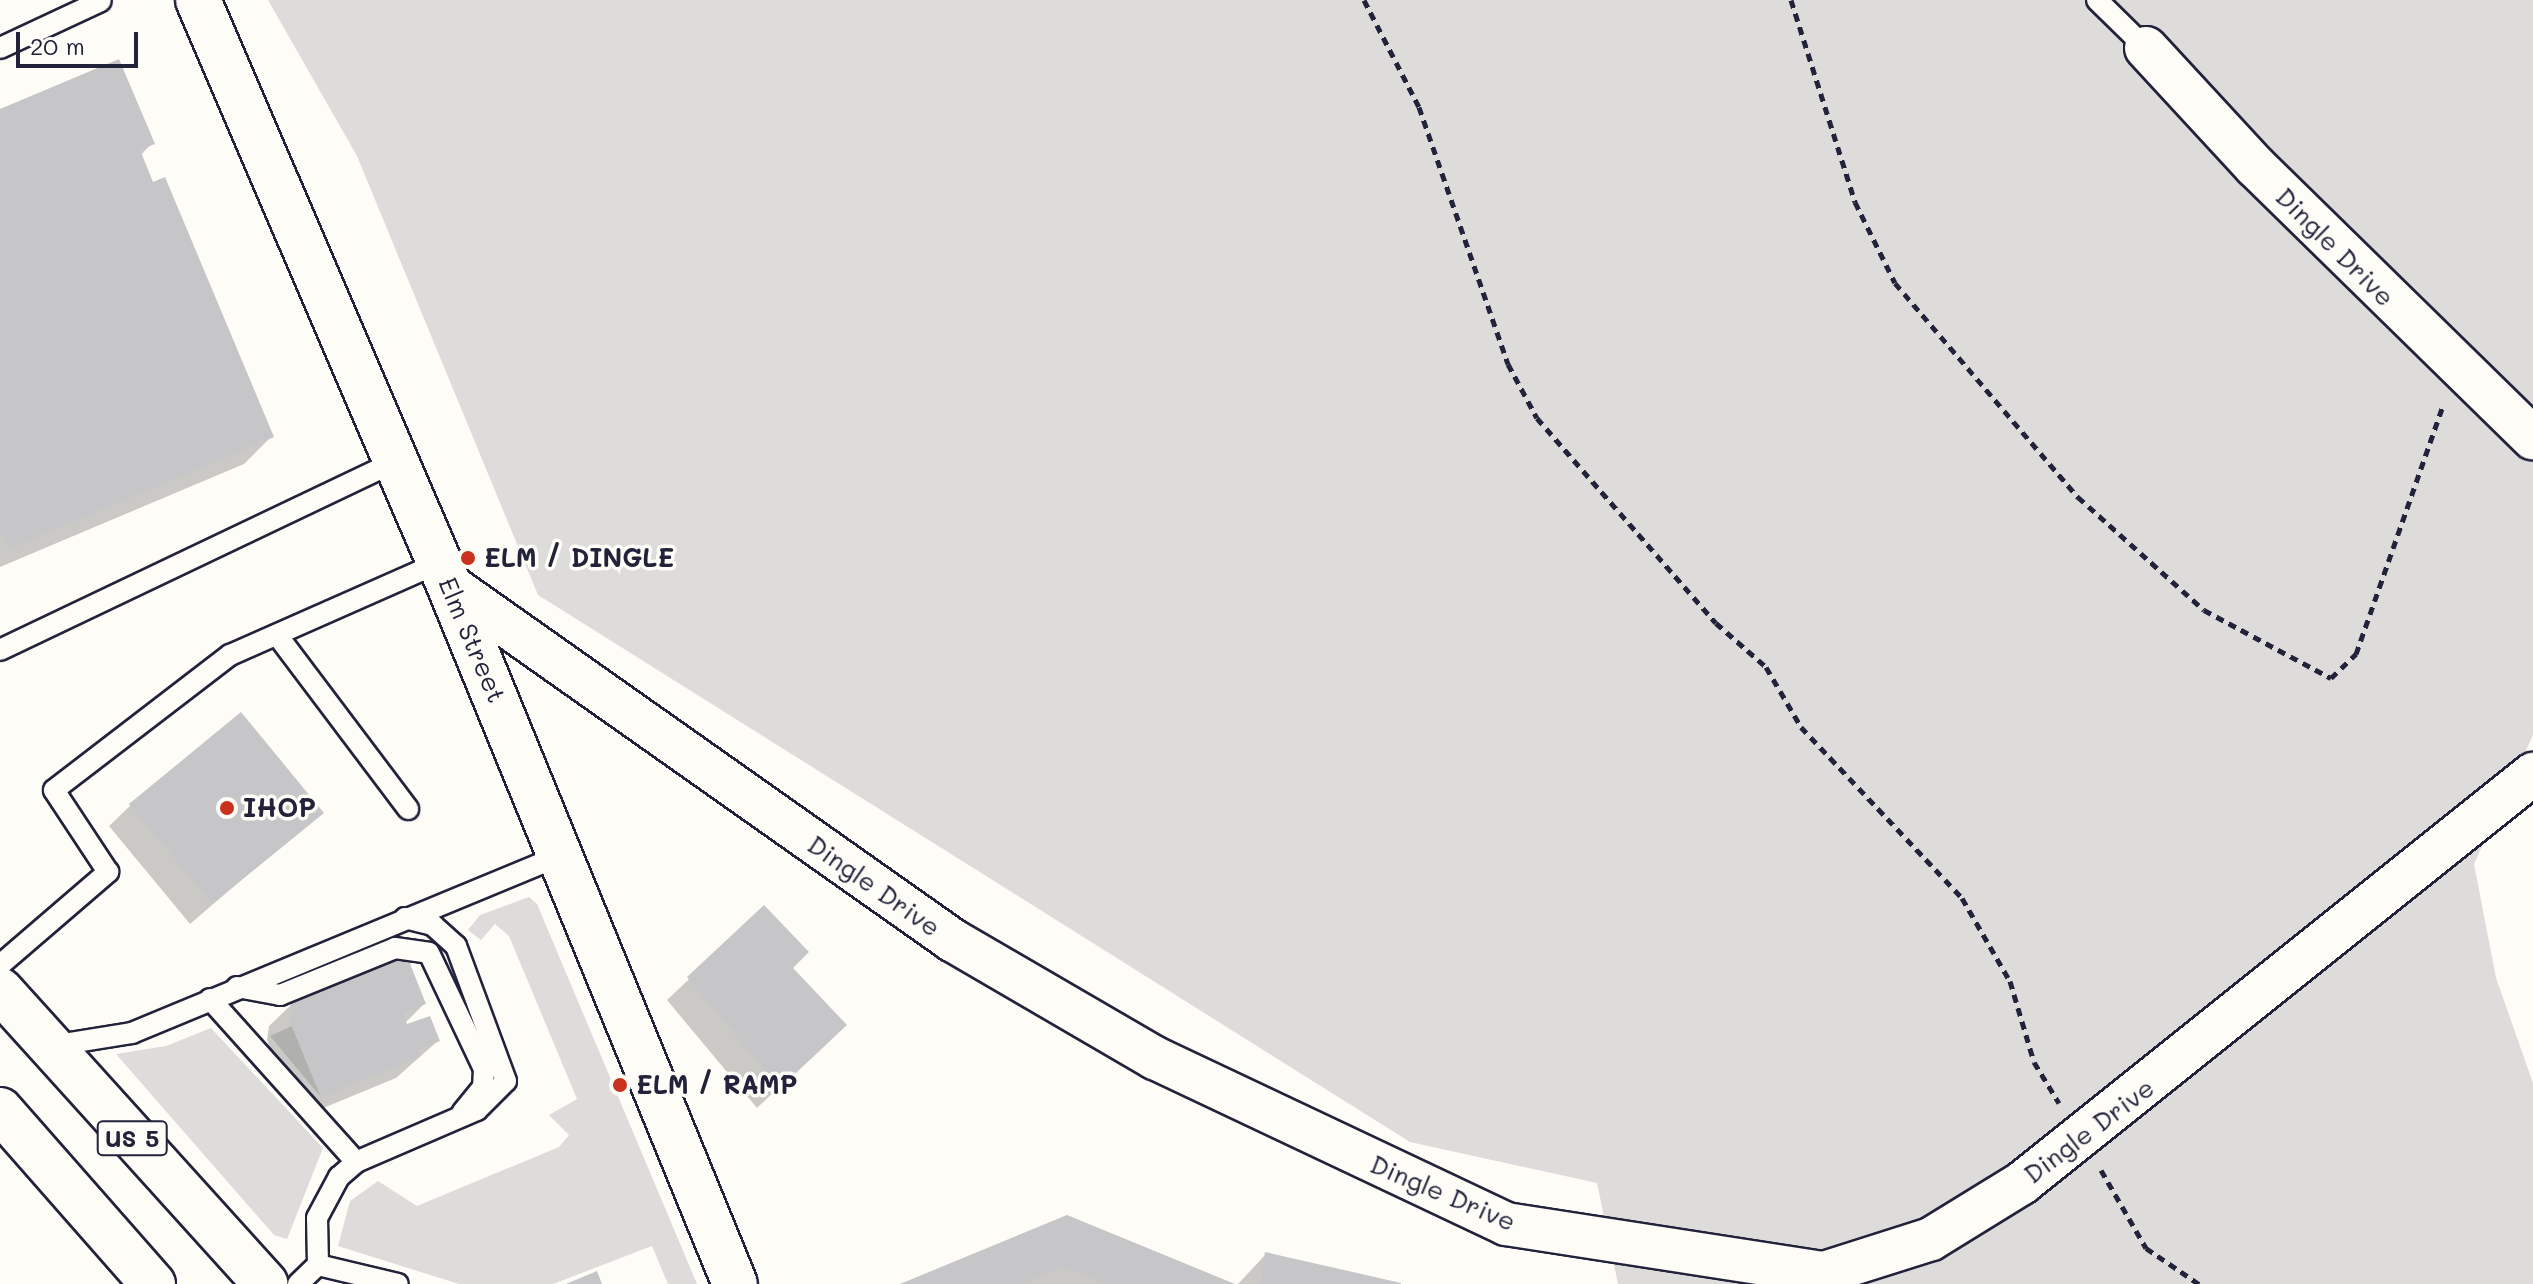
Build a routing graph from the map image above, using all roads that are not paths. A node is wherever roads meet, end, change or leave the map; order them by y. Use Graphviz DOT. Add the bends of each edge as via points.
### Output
graph roads {
  1 [pos="198,0"];
  2 [pos="2097,0"];
  3 [pos="101,1"];
  4 [pos="0,48"];
  5 [pos="2146,48"];
  6 [pos="2533,438"];
  7 [pos="396,461"];
  8 [pos="444,574"];
  9 [pos="277,635"];
  10 [pos="0,650"];
  11 [pos="2526,792"];
  12 [pos="408,809"];
  13 [pos="562,855"];
  14 [pos="405,918"];
  15 [pos="0,965"];
  16 [pos="237,987"];
  17 [pos="0,990"];
  18 [pos="210,999"];
  19 [pos="49,1046"];
  20 [pos="0,1110"];
  21 [pos="457,1119"];
  22 [pos="356,1162"];
  23 [pos="318,1265"];
  24 [pos="135,1278"];
  25 [pos="266,1284"];
  26 [pos="298,1284"];
  27 [pos="398,1284"];
  28 [pos="735,1284"];
  1 -- 7 [label="main road, Elm Street"];
  2 -- 5 [label="lane"];
  3 -- 4 [label="lane"];
  5 -- 6 [label="street, Dingle Drive"];
  7 -- 8 [label="main road, Elm Street"];
  7 -- 10 [label="lane"];
  8 -- 9 [label="lane"];
  8 -- 11 [label="street, Dingle Drive" via="952,940 1155,1058 1506,1224 1824,1273 1931,1239 2082,1139"];
  8 -- 13 [label="main road, Elm Street"];
  9 -- 12 [label="lane"];
  9 -- 15 [label="lane" via="230,655 54,790 108,872"];
  13 -- 14 [label="lane"];
  13 -- 28 [label="main road, Elm Street"];
  14 -- 16 [label="lane"];
  14 -- 21 [label="lane" via="433,925 456,946 506,1068 499,1094"];
  16 -- 18 [label="lane"];
  16 -- 21 [label="lane" via="280,995 395,948 429,953 484,1069 483,1087"];
  17 -- 19 [label="main road, US 5"];
  18 -- 19 [label="lane" via="132,1033"];
  18 -- 22 [label="lane"];
  19 -- 25 [label="main road, US 5"];
  20 -- 24 [label="main road"];
  21 -- 22 [label="lane"];
  22 -- 23 [label="lane" via="317,1218"];
  23 -- 26 [label="lane"];
  23 -- 27 [label="lane"];
}
